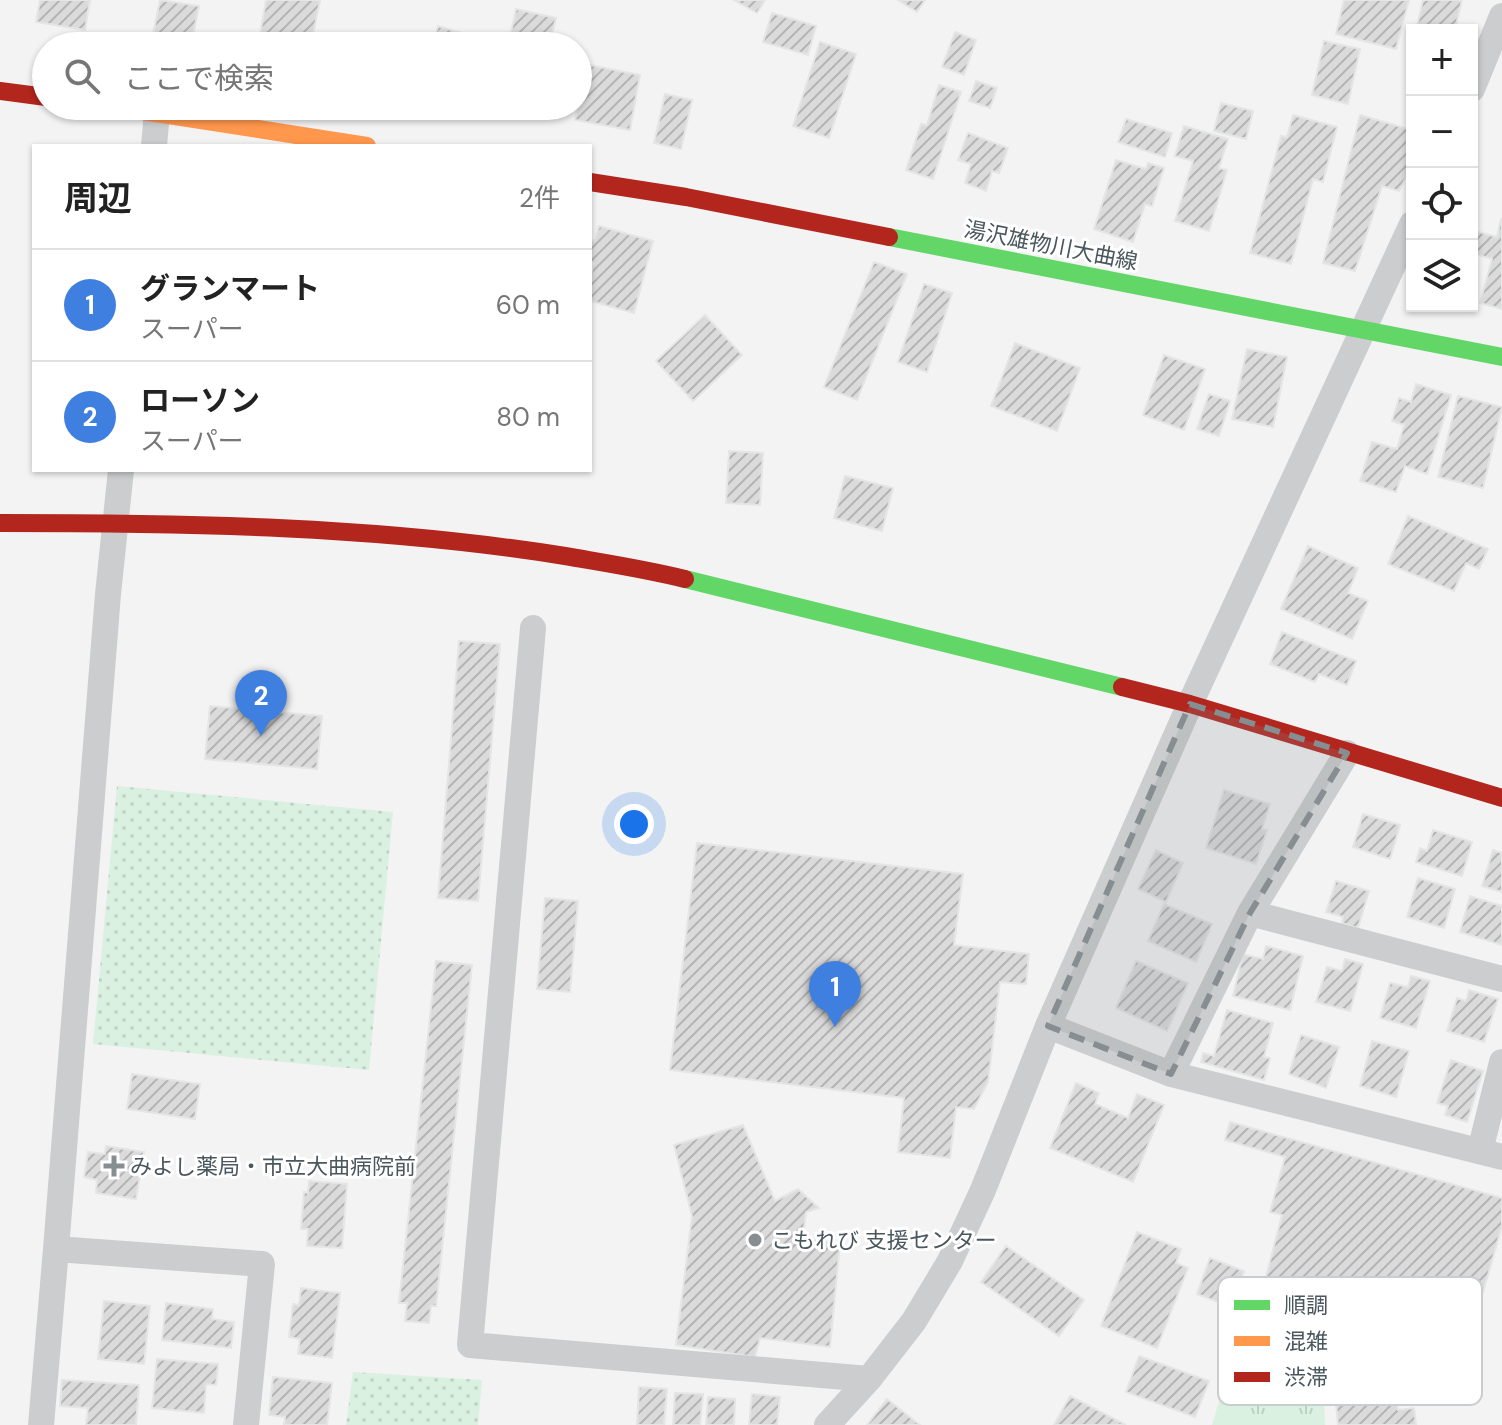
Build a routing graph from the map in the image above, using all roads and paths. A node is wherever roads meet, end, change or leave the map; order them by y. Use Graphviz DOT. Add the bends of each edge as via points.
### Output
graph roads {
  1 [pos="1502,16"];
  2 [pos="1478,74"];
  3 [pos="0,91"];
  4 [pos="32,95"];
  5 [pos="156,120"];
  6 [pos="206,120"];
  7 [pos="154,144"];
  8 [pos="355,144"];
  9 [pos="592,182"];
  10 [pos="1406,238"];
  11 [pos="1365,331"];
  12 [pos="1502,357"];
  13 [pos="121,472"];
  14 [pos="0,523"];
  15 [pos="116,523"];
  16 [pos="533,628"];
  17 [pos="1190,704"];
  18 [pos="1347,753"];
  19 [pos="1502,798"];
  20 [pos="1250,913"];
  21 [pos="1502,979"];
  22 [pos="1048,1026"];
  23 [pos="1502,1062"];
  24 [pos="1171,1074"];
  25 [pos="1491,1154"];
  26 [pos="56,1249"];
  27 [pos="869,1379"];
  28 [pos="41,1425"];
  29 [pos="246,1425"];
  30 [pos="827,1425"];
  1 -- 2 [label="street"];
  3 -- 4 [label="street"];
  5 -- 7 [label="street"];
  6 -- 8 [label="street"];
  9 -- 11 [label="street, 湯沢雄物川大曲線"];
  10 -- 11 [label="street"];
  11 -- 12 [label="street, 湯沢雄物川大曲線"];
  11 -- 17 [label="street"];
  13 -- 15 [label="street"];
  14 -- 15 [label="street"];
  15 -- 17 [label="street" via="388,533 654,571"];
  15 -- 26 [label="street"];
  16 -- 27 [label="street" via="470,1345"];
  17 -- 18 [label="street"];
  17 -- 22 [label="street"];
  18 -- 19 [label="street"];
  18 -- 20 [label="street"];
  20 -- 21 [label="street"];
  20 -- 24 [label="street"];
  22 -- 24 [label="street"];
  22 -- 27 [label="street" via="950,1261 914,1321"];
  23 -- 25 [label="street"];
  24 -- 25 [label="street"];
  26 -- 28 [label="street"];
  26 -- 29 [label="street" via="262,1264"];
  27 -- 30 [label="street"];
}
